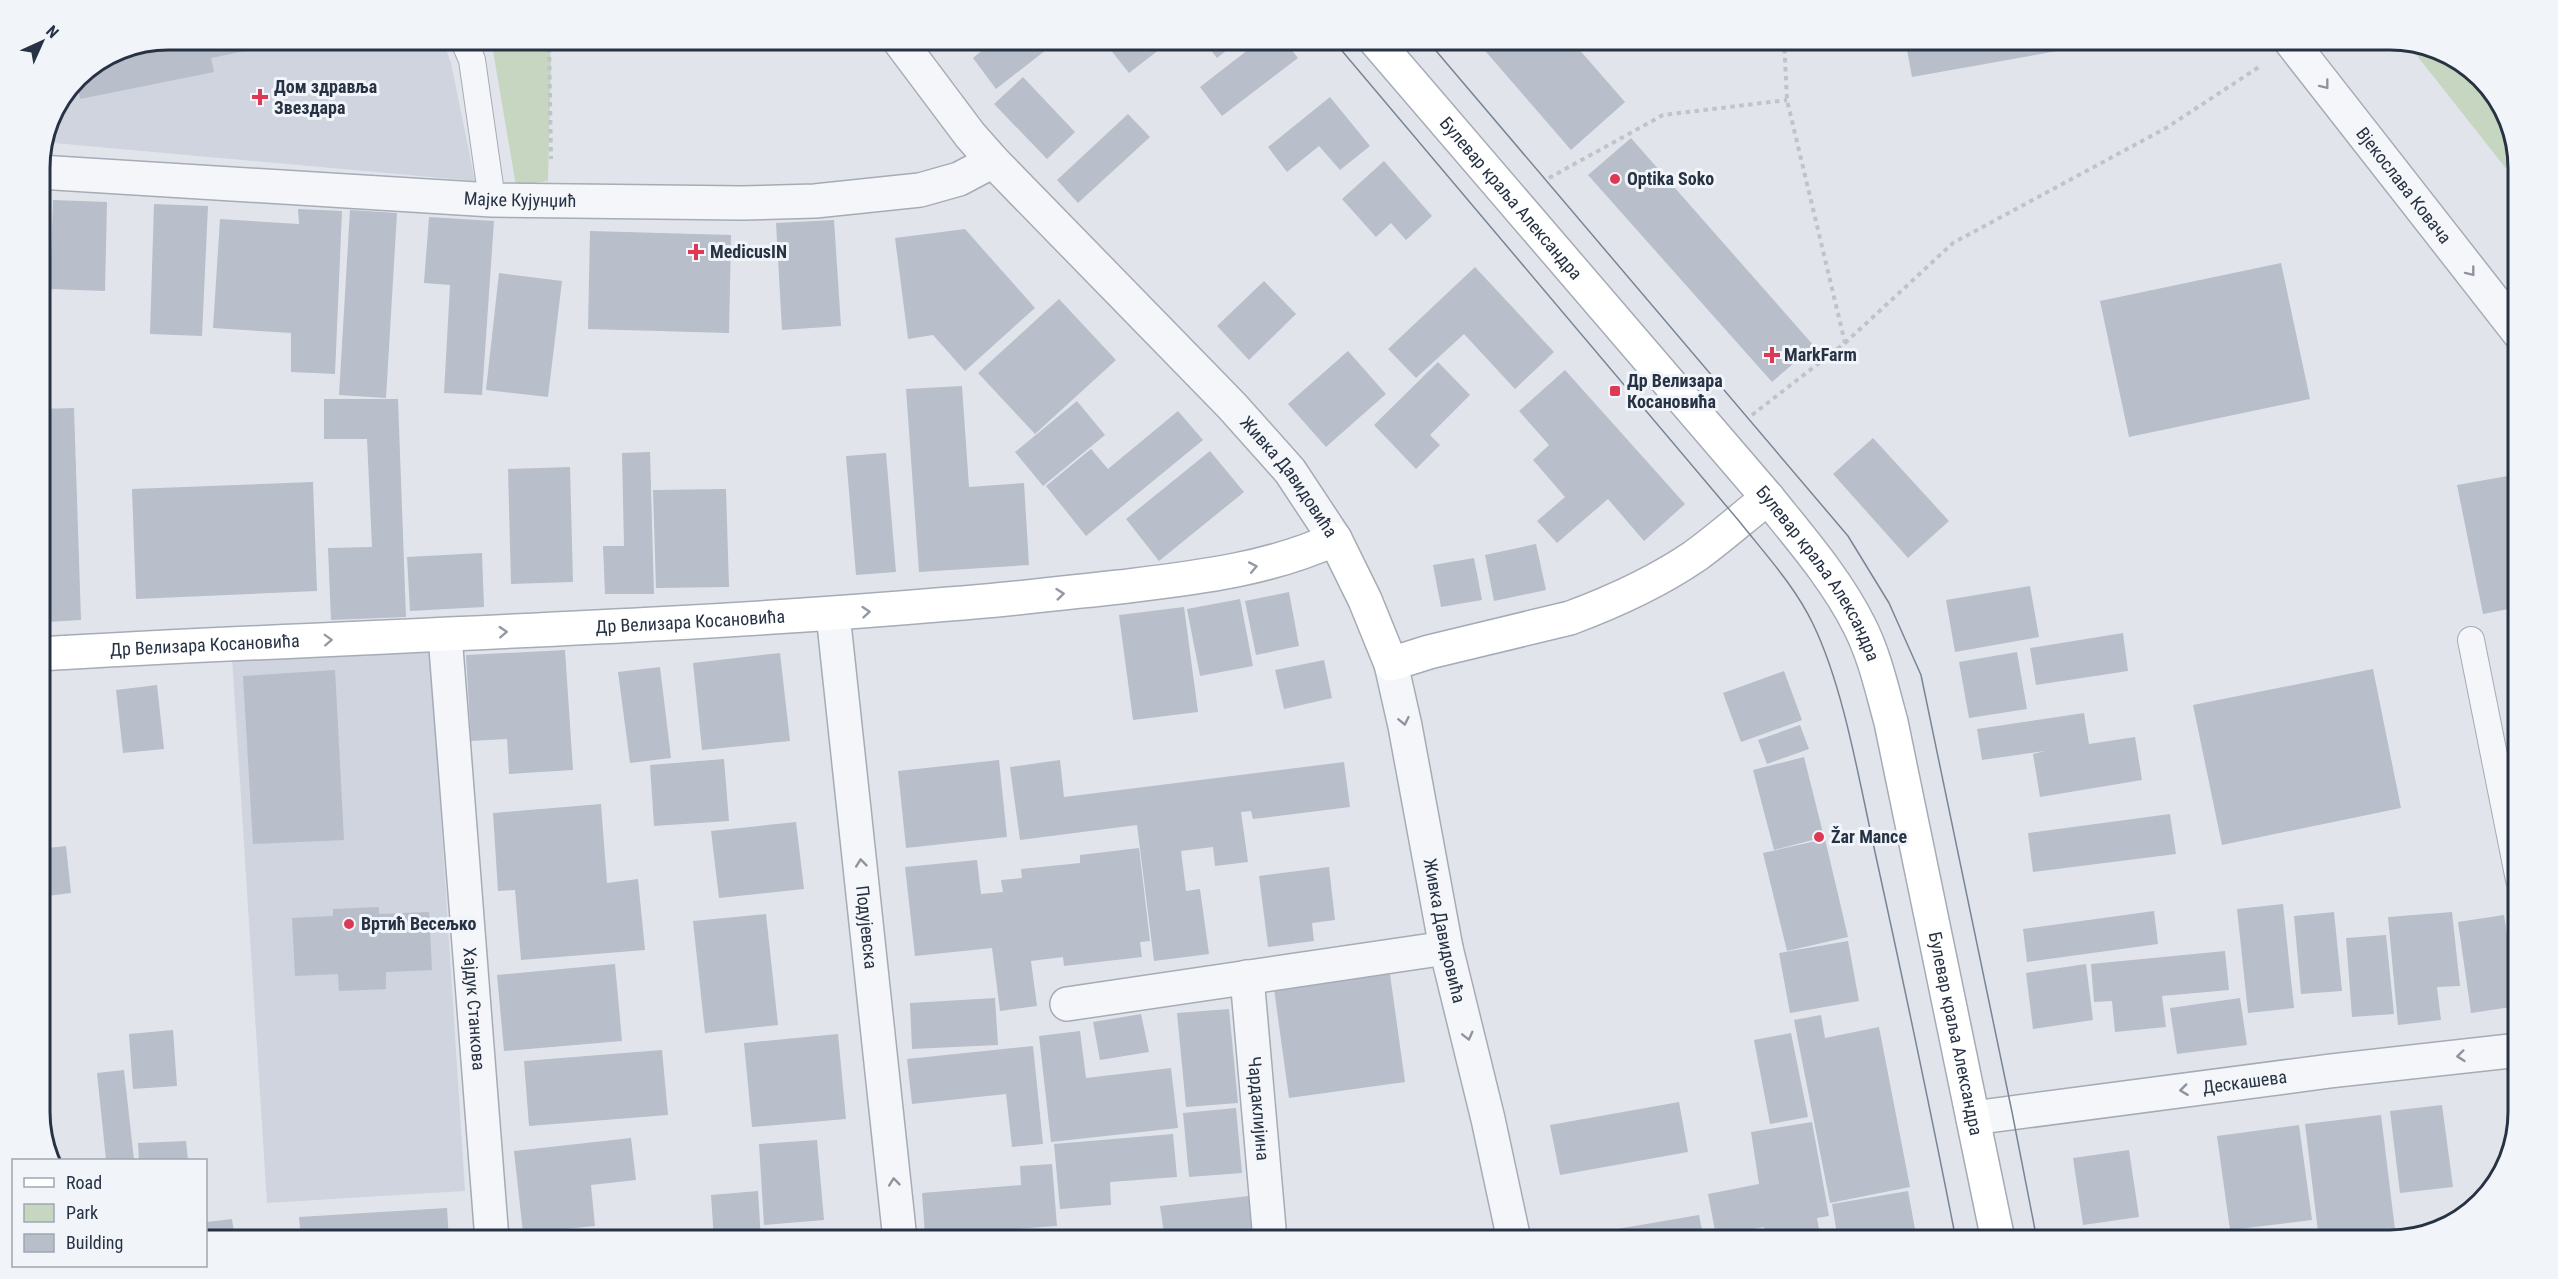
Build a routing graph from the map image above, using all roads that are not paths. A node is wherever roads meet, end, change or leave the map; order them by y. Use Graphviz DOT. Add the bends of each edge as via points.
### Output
graph roads {
  1 [pos="468,50"];
  2 [pos="906,50"];
  3 [pos="1383,50"];
  4 [pos="2298,50"];
  5 [pos="993,161"];
  6 [pos="50,173"];
  7 [pos="492,200"];
  8 [pos="2508,319"];
  9 [pos="1768,498"];
  10 [pos="1335,539"];
  11 [pos="833,614"];
  12 [pos="445,635"];
  13 [pos="2471,640"];
  14 [pos="50,653"];
  15 [pos="1391,664"];
  16 [pos="2508,825"];
  17 [pos="1446,948"];
  18 [pos="1247,977"];
  19 [pos="1067,1004"];
  20 [pos="2508,1051"];
  21 [pos="1973,1118"];
  22 [pos="491,1230"];
  23 [pos="899,1230"];
  24 [pos="1269,1230"];
  25 [pos="1512,1230"];
  26 [pos="1996,1230"];
  1 -- 7 [label="lane"];
  2 -- 5 [label="street, Живка Давидовића"];
  3 -- 9 [label="street, Булевар краља Александра"];
  4 -- 8 [label="street, Вјекослава Ковача, one-way"];
  5 -- 7 [label="street, Мајке Кујунџић" via="959,179 920,190 815,201"];
  5 -- 10 [label="street, Живка Давидовића" via="1232,406 1290,471"];
  6 -- 7 [label="street, Мајке Кујунџић"];
  9 -- 15 [label="street" via="1679,566 1590,610"];
  9 -- 21 [label="street, Булевар краља Александра" via="1843,597 1871,653 1891,722"];
  11 -- 10 [label="street, Др Велизара Косановића, one-way" via="1010,599 1217,573 1276,562"];
  10 -- 15 [label="street, Живка Давидовића"];
  12 -- 11 [label="street, Др Велизара Косановића, one-way"];
  23 -- 11 [label="street, Подујевска, one-way"];
  14 -- 12 [label="street, Др Велизара Косановића, one-way"];
  12 -- 22 [label="street, Хајдук Станкова"];
  13 -- 16 [label="lane"];
  15 -- 17 [label="street, Живка Давидовића, one-way"];
  17 -- 18 [label="street"];
  17 -- 25 [label="street, Живка Давидовића, one-way"];
  18 -- 19 [label="street"];
  18 -- 24 [label="street, Чардаклијина"];
  20 -- 21 [label="street, Дескашева, one-way"];
  21 -- 26 [label="street, Булевар краља Александра"];
}
